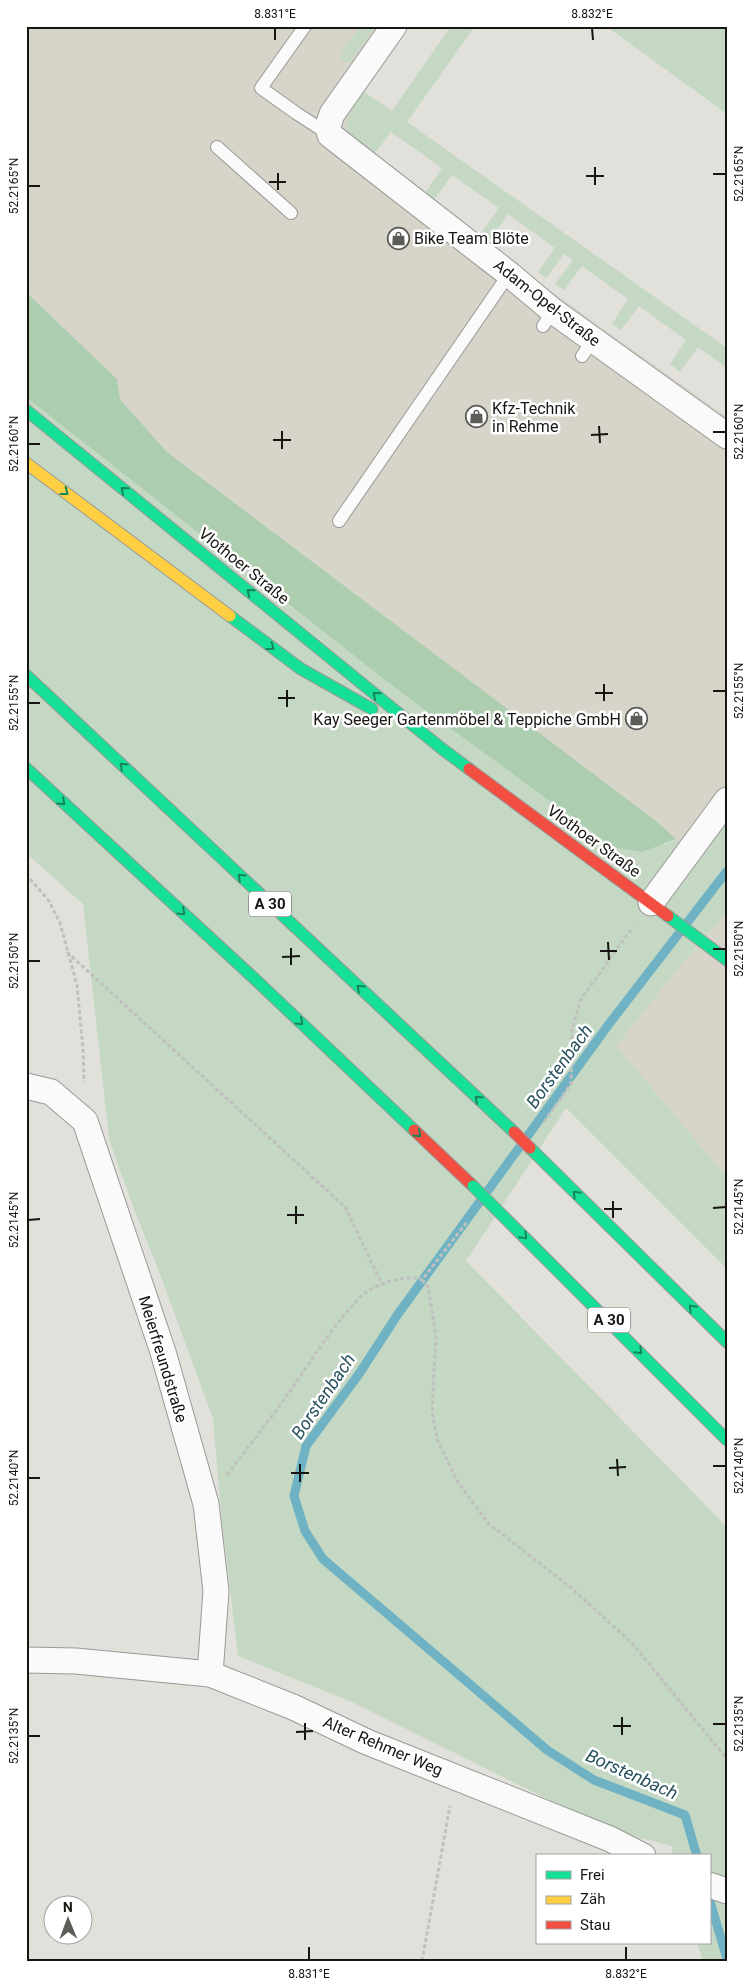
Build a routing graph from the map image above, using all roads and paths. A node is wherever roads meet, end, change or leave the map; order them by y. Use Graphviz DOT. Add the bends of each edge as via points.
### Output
graph roads {
  1 [pos="305,26"];
  2 [pos="394,26"];
  3 [pos="330,135"];
  4 [pos="217,146"];
  5 [pos="291,213"];
  6 [pos="509,274"];
  7 [pos="26,410"];
  8 [pos="727,436"];
  9 [pos="26,463"];
  10 [pos="339,521"];
  11 [pos="26,675"];
  12 [pos="441,748"];
  13 [pos="26,768"];
  14 [pos="727,800"];
  15 [pos="26,874"];
  16 [pos="650,903"];
  17 [pos="67,952"];
  18 [pos="727,960"];
  19 [pos="573,1052"];
  20 [pos="26,1086"];
  21 [pos="85,1121"];
  22 [pos="417,1277"];
  23 [pos="422,1280"];
  24 [pos="382,1284"];
  25 [pos="727,1342"];
  26 [pos="727,1440"];
  27 [pos="206,1504"];
  28 [pos="26,1660"];
  29 [pos="210,1674"];
  30 [pos="727,1759"];
  31 [pos="448,1818"];
  32 [pos="638,1854"];
  33 [pos="710,1885"];
  34 [pos="727,1891"];
  35 [pos="422,1961"];
  1 -- 3 [label="lane" via="262,88"];
  2 -- 3 [label="street" via="332,114 328,126"];
  3 -- 6 [label="street, Adam-Opel-Straße"];
  4 -- 5 [label="lane"];
  6 -- 8 [label="street, Adam-Opel-Straße" via="548,319"];
  6 -- 10 [label="lane"];
  12 -- 7 [label="main road, Vlothoer Straße, one-way"];
  9 -- 12 [label="main road, Vlothoer Straße, one-way" via="301,668"];
  25 -- 11 [label="main road, A 30, one-way, bridge" via="514,1132"];
  12 -- 16 [label="main road, Vlothoer Straße"];
  13 -- 26 [label="main road, A 30, one-way, bridge" via="473,1186"];
  14 -- 16 [label="street"];
  15 -- 17 [label="path" via="49,901 60,923"];
  16 -- 18 [label="main road, Vlothoer Straße"];
  16 -- 19 [label="path" via="581,999 572,1029"];
  17 -- 21 [label="path" via="76,985 83,1048"];
  17 -- 24 [label="path" via="345,1207"];
  20 -- 21 [label="street" via="51,1092"];
  21 -- 27 [label="street, Meierfreundstraße" via="163,1352"];
  22 -- 24 [label="path"];
  23 -- 30 [label="path" via="428,1286 436,1336 432,1411 437,1439 456,1481 489,1524 570,1586 632,1642"];
  24 -- 27 [label="path" via="366,1292 333,1329"];
  27 -- 29 [label="street, Meierfreundstraße" via="216,1591"];
  28 -- 29 [label="street, Alter Rehmer Weg" via="76,1660"];
  29 -- 32 [label="street, Alter Rehmer Weg" via="610,1839"];
  31 -- 35 [label="path"];
  33 -- 34 [label="street"];
}
